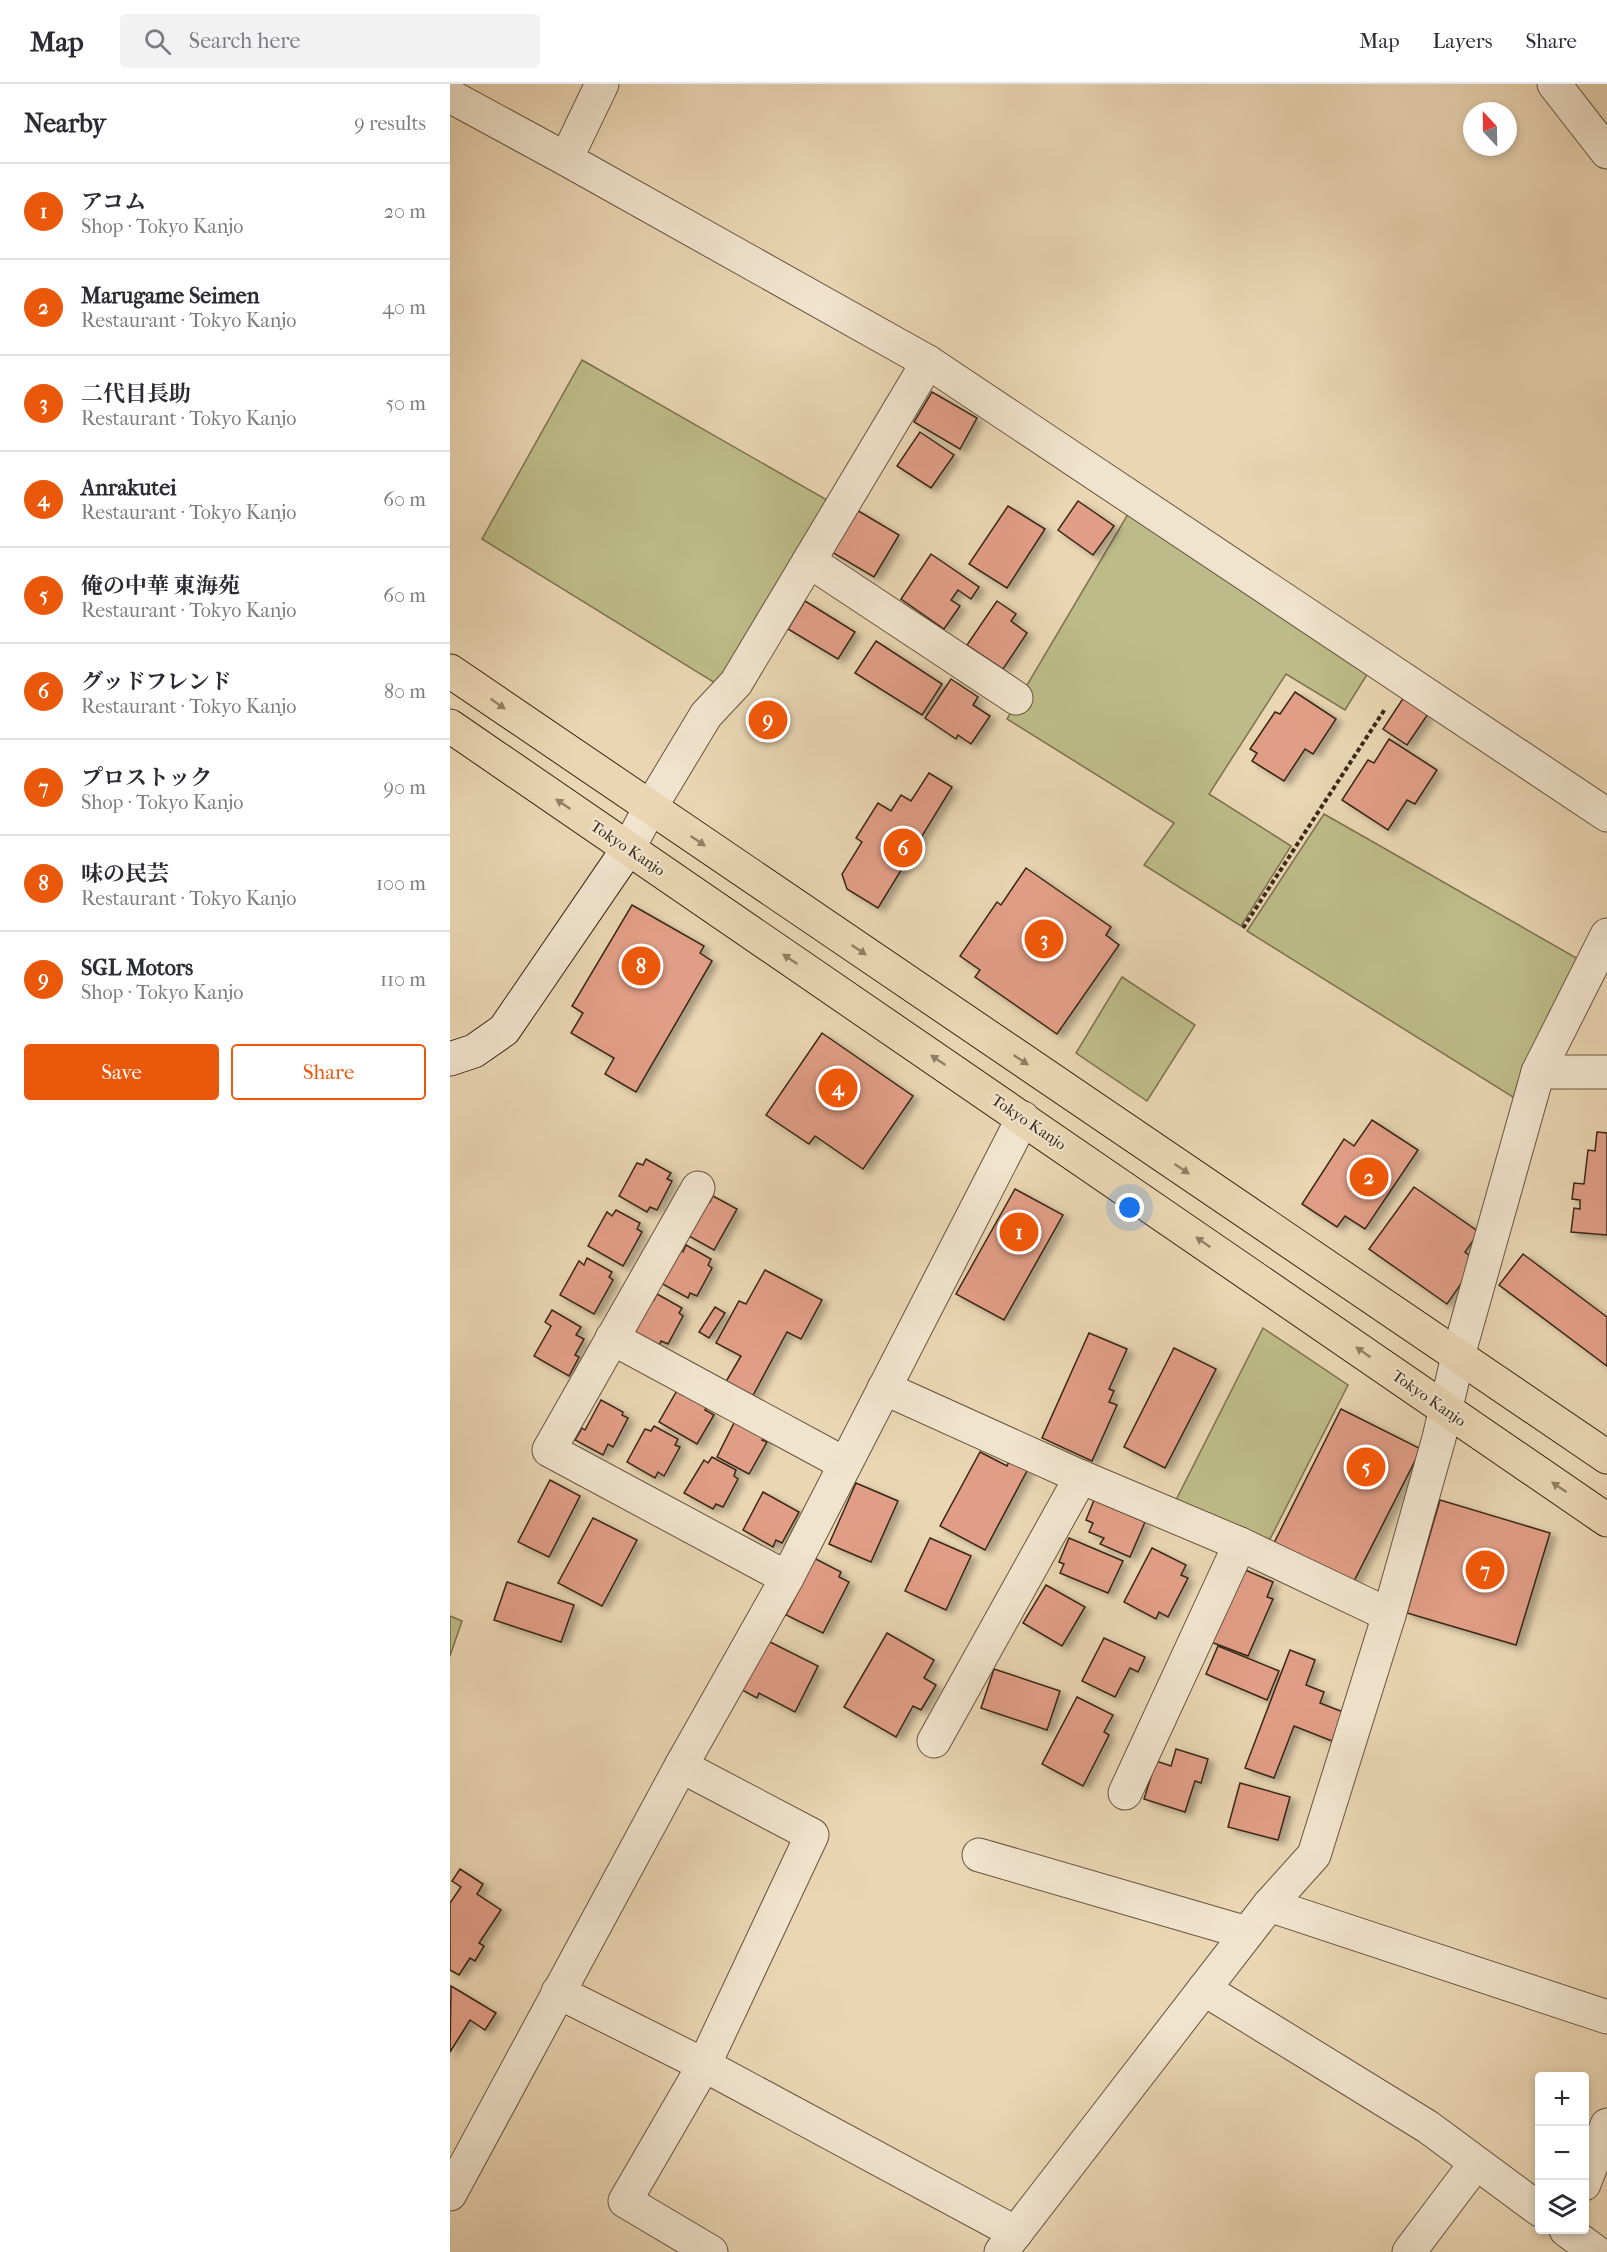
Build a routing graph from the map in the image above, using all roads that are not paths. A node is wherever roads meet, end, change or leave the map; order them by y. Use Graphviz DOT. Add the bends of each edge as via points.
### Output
graph roads {
  1 [pos="603,84"];
  2 [pos="1554,84"];
  3 [pos="450,96"];
  4 [pos="1607,152"];
  5 [pos="566,159"];
  6 [pos="928,362"];
  7 [pos="809,561"];
  8 [pos="450,671"];
  9 [pos="1016,698"];
  10 [pos="450,726"];
  11 [pos="650,808"];
  12 [pos="1607,815"];
  13 [pos="628,849"];
  14 [pos="1607,935"];
  15 [pos="450,1059"];
  16 [pos="1538,1072"];
  17 [pos="1607,1072"];
  18 [pos="1023,1118"];
  19 [pos="698,1188"];
  20 [pos="612,1338"];
  21 [pos="1458,1356"];
  22 [pos="884,1388"];
  23 [pos="1446,1409"];
  24 [pos="1607,1457"];
  25 [pos="845,1464"];
  26 [pos="1082,1477"];
  27 [pos="1607,1520"];
  28 [pos="1240,1544"];
  29 [pos="788,1578"];
  30 [pos="1389,1615"];
  31 [pos="934,1741"];
  32 [pos="681,1766"];
  33 [pos="1125,1793"];
  34 [pos="979,1855"];
  35 [pos="1269,1905"];
  36 [pos="1247,1933"];
  37 [pos="1204,1989"];
  38 [pos="558,1992"];
  39 [pos="1607,2017"];
  40 [pos="704,2066"];
  41 [pos="1607,2125"];
  42 [pos="1476,2163"];
  43 [pos="1586,2180"];
  44 [pos="450,2194"];
  45 [pos="1535,2207"];
  46 [pos="1571,2234"];
  47 [pos="1009,2243"];
  48 [pos="711,2252"];
  49 [pos="1409,2252"];
  50 [pos="1596,2252"];
  1 -- 5 [label="street"];
  2 -- 4 [label="street"];
  3 -- 5 [label="street"];
  5 -- 6 [label="street"];
  6 -- 7 [label="street"];
  6 -- 12 [label="street"];
  7 -- 9 [label="street"];
  7 -- 11 [label="street" via="736,683 706,715"];
  8 -- 11 [label="highway, one-way"];
  13 -- 10 [label="highway, Tokyo Kanjo, one-way"];
  11 -- 13 [label="street"];
  11 -- 21 [label="highway, one-way"];
  13 -- 15 [label="street" via="504,1030 474,1052"];
  18 -- 13 [label="highway, Tokyo Kanjo, one-way"];
  14 -- 16 [label="street"];
  16 -- 17 [label="street"];
  16 -- 21 [label="street"];
  18 -- 22 [label="street"];
  23 -- 18 [label="highway, Tokyo Kanjo, one-way"];
  19 -- 20 [label="street"];
  20 -- 25 [label="street"];
  20 -- 29 [label="street" via="549,1450"];
  21 -- 23 [label="street"];
  21 -- 24 [label="highway"];
  22 -- 25 [label="street"];
  22 -- 26 [label="street"];
  27 -- 23 [label="highway, Tokyo Kanjo, one-way"];
  23 -- 30 [label="street"];
  25 -- 29 [label="street"];
  26 -- 28 [label="street"];
  26 -- 31 [label="street"];
  28 -- 30 [label="street"];
  28 -- 33 [label="street"];
  29 -- 32 [label="street"];
  30 -- 35 [label="street" via="1314,1855"];
  32 -- 38 [label="street"];
  32 -- 40 [label="street" via="812,1835"];
  34 -- 36 [label="street"];
  35 -- 36 [label="street"];
  35 -- 39 [label="street"];
  36 -- 37 [label="street"];
  37 -- 42 [label="street" via="1428,2127"];
  37 -- 47 [label="street"];
  38 -- 40 [label="street"];
  38 -- 44 [label="street"];
  40 -- 47 [label="street"];
  40 -- 48 [label="street" via="625,2201"];
  41 -- 43 [label="street"];
  42 -- 45 [label="street"];
  42 -- 49 [label="street"];
  46 -- 50 [label="street"];
}
